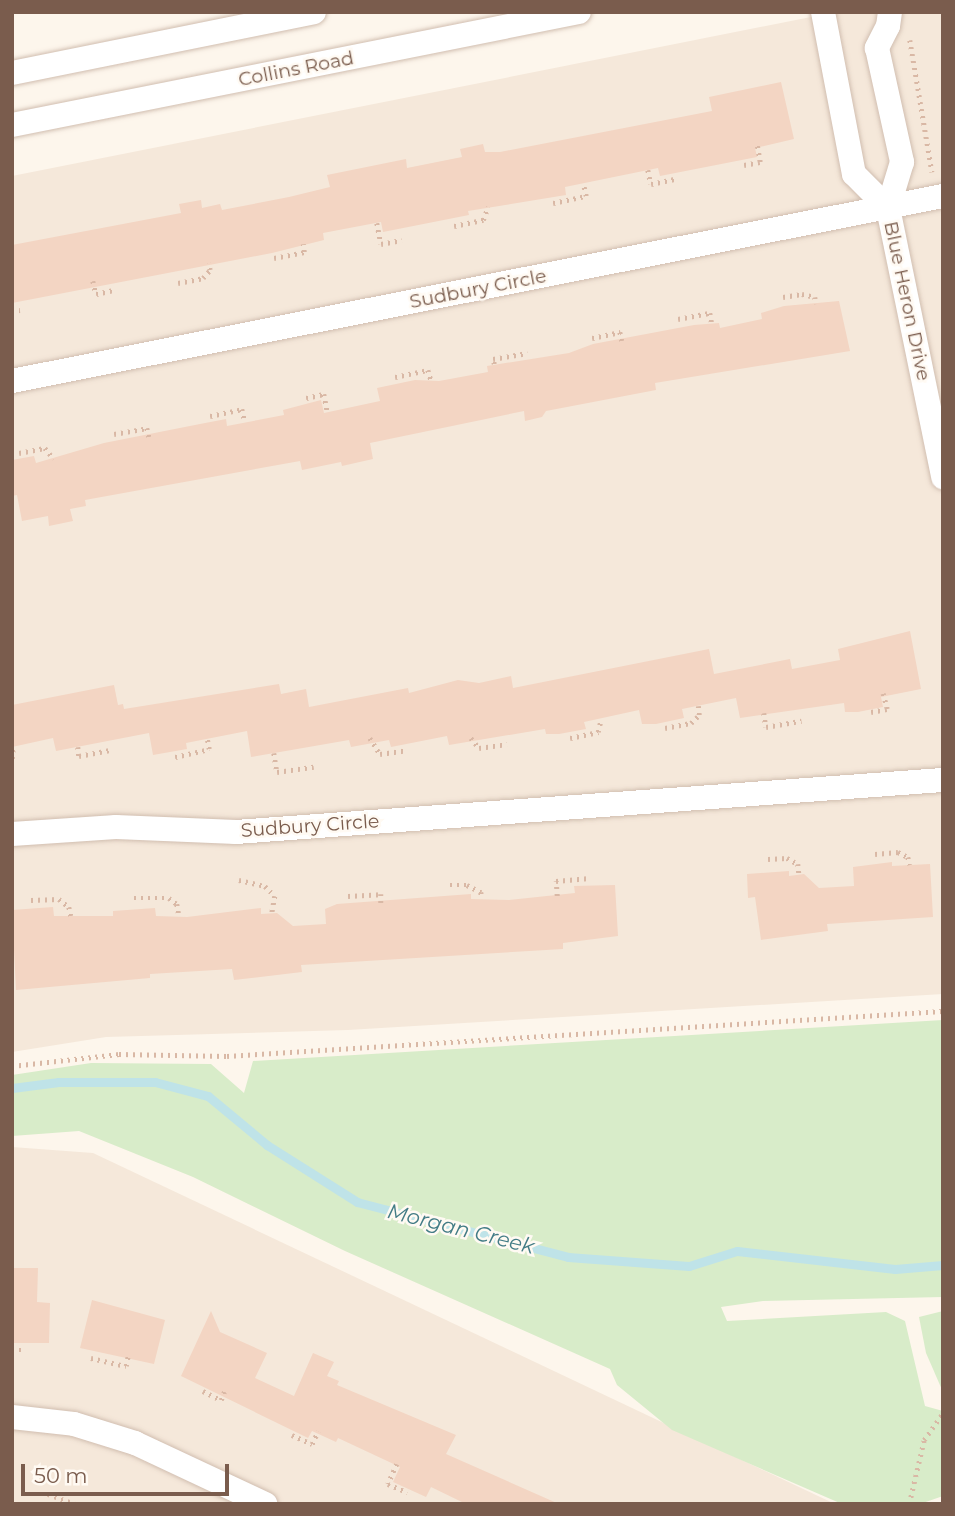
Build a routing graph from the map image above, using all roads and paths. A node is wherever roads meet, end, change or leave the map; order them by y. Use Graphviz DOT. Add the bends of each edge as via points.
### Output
graph roads {
  1 [pos="314,12"];
  2 [pos="579,12"];
  3 [pos="823,12"];
  4 [pos="890,12"];
  5 [pos="910,40"];
  6 [pos="12,73"];
  7 [pos="12,125"];
  8 [pos="757,145"];
  9 [pos="744,165"];
  10 [pos="931,167"];
  11 [pos="648,170"];
  12 [pos="674,179"];
  13 [pos="583,183"];
  14 [pos="943,196"];
  15 [pos="553,203"];
  16 [pos="488,207"];
  17 [pos="888,208"];
  18 [pos="377,223"];
  19 [pos="454,226"];
  20 [pos="402,240"];
  21 [pos="303,244"];
  22 [pos="274,258"];
  23 [pos="208,263"];
  24 [pos="93,281"];
  25 [pos="178,283"];
  26 [pos="114,290"];
  27 [pos="783,297"];
  28 [pos="816,304"];
  29 [pos="20,310"];
  30 [pos="12,312"];
  31 [pos="678,319"];
  32 [pos="712,324"];
  33 [pos="592,338"];
  34 [pos="622,341"];
  35 [pos="527,353"];
  36 [pos="494,364"];
  37 [pos="395,377"];
  38 [pos="431,380"];
  39 [pos="12,381"];
  40 [pos="306,398"];
  41 [pos="328,414"];
  42 [pos="210,416"];
  43 [pos="245,422"];
  44 [pos="114,435"];
  45 [pos="149,437"];
  46 [pos="19,453"];
  47 [pos="54,459"];
  48 [pos="943,477"];
  49 [pos="884,694"];
  50 [pos="698,706"];
  51 [pos="871,712"];
  52 [pos="764,713"];
  53 [pos="601,719"];
  54 [pos="801,721"];
  55 [pos="665,728"];
  56 [pos="207,738"];
  57 [pos="370,738"];
  58 [pos="471,738"];
  59 [pos="570,738"];
  60 [pos="507,744"];
  61 [pos="13,747"];
  62 [pos="78,747"];
  63 [pos="111,750"];
  64 [pos="407,750"];
  65 [pos="274,753"];
  66 [pos="175,757"];
  67 [pos="12,759"];
  68 [pos="314,767"];
  69 [pos="943,780"];
  70 [pos="12,834"];
  71 [pos="875,854"];
  72 [pos="768,859"];
  73 [pos="910,865"];
  74 [pos="799,874"];
  75 [pos="590,878"];
  76 [pos="239,880"];
  77 [pos="450,885"];
  78 [pos="348,896"];
  79 [pos="557,896"];
  80 [pos="134,898"];
  81 [pos="482,898"];
  82 [pos="31,900"];
  83 [pos="382,904"];
  84 [pos="272,913"];
  85 [pos="179,915"];
  86 [pos="71,916"];
  87 [pos="943,1011"];
  88 [pos="12,1066"];
  89 [pos="12,1350"];
  90 [pos="22,1350"];
  91 [pos="128,1356"];
  92 [pos="91,1358"];
  93 [pos="203,1391"];
  94 [pos="225,1392"];
  95 [pos="943,1413"];
  96 [pos="12,1417"];
  97 [pos="318,1431"];
  98 [pos="292,1435"];
  99 [pos="397,1464"];
  100 [pos="407,1492"];
  101 [pos="48,1494"];
  102 [pos="76,1504"];
  103 [pos="265,1504"];
  104 [pos="909,1504"];
  1 -- 6 [label="street"];
  2 -- 7 [label="street, Collins Road"];
  3 -- 17 [label="street, Blue Heron Drive" via="854,174"];
  4 -- 17 [label="street, Blue Heron Drive" via="877,48 902,162"];
  5 -- 10 [label="path"];
  8 -- 9 [label="path" via="760,162"];
  11 -- 12 [label="path" via="651,184"];
  13 -- 15 [label="path" via="586,197"];
  14 -- 17 [label="street, Sudbury Circle"];
  16 -- 19 [label="path" via="484,220"];
  17 -- 39 [label="street, Sudbury Circle"];
  17 -- 48 [label="street, Blue Heron Drive"];
  18 -- 20 [label="path" via="381,244"];
  21 -- 22 [label="path" via="304,252"];
  23 -- 25 [label="path" via="210,270 203,278"];
  24 -- 26 [label="path" via="96,294"];
  27 -- 28 [label="path" via="802,294 815,297"];
  29 -- 30 [label="path"];
  31 -- 32 [label="path" via="709,313"];
  33 -- 34 [label="path" via="620,332"];
  35 -- 36 [label="path" via="493,359"];
  37 -- 38 [label="path" via="428,370"];
  40 -- 41 [label="path" via="324,394"];
  42 -- 43 [label="path" via="242,408"];
  44 -- 45 [label="path" via="147,428"];
  46 -- 47 [label="path" via="45,448"];
  49 -- 51 [label="path" via="887,709"];
  50 -- 55 [label="path" via="699,715 691,723"];
  52 -- 54 [label="path" via="766,727"];
  53 -- 59 [label="path" via="597,732"];
  56 -- 66 [label="path" via="209,749"];
  57 -- 64 [label="path" via="380,754"];
  58 -- 60 [label="path" via="479,748"];
  61 -- 67 [label="path"];
  62 -- 63 [label="path" via="79,756"];
  65 -- 68 [label="path" via="277,772"];
  69 -- 70 [label="street, Sudbury Circle" via="215,833 116,827"];
  71 -- 73 [label="path" via="898,852 908,857"];
  72 -- 74 [label="path" via="787,858 798,864"];
  75 -- 79 [label="path" via="556,881"];
  76 -- 84 [label="path" via="275,896"];
  77 -- 81 [label="path" via="467,885 481,892"];
  78 -- 83 [label="path" via="381,894"];
  80 -- 85 [label="path" via="169,898 177,904"];
  82 -- 86 [label="path" via="59,899 69,907"];
  87 -- 88 [label="path" via="227,1056 119,1054"];
  89 -- 90 [label="path"];
  91 -- 92 [label="path" via="126,1366"];
  93 -- 94 [label="path" via="221,1400"];
  95 -- 104 [label="path" via="924,1440"];
  96 -- 103 [label="street" via="74,1424 135,1443"];
  97 -- 98 [label="path" via="312,1444"];
  99 -- 100 [label="path" via="388,1483"];
  101 -- 102 [label="path"];
}
